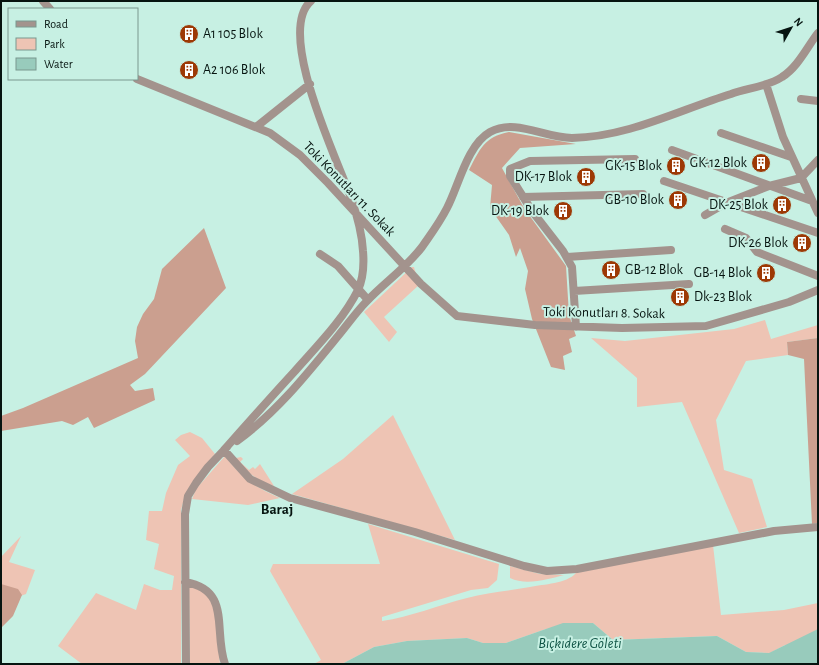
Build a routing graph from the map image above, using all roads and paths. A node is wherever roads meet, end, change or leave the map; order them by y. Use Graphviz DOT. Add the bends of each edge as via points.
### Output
graph roads {
  1 [pos="311,1"];
  2 [pos="818,32"];
  3 [pos="138,79"];
  4 [pos="310,84"];
  5 [pos="766,84"];
  6 [pos="800,99"];
  7 [pos="818,101"];
  8 [pos="256,127"];
  9 [pos="721,133"];
  10 [pos="672,150"];
  11 [pos="792,157"];
  12 [pos="635,159"];
  13 [pos="818,160"];
  14 [pos="801,178"];
  15 [pos="664,181"];
  16 [pos="769,186"];
  17 [pos="643,194"];
  18 [pos="523,197"];
  19 [pos="812,202"];
  20 [pos="726,203"];
  21 [pos="818,213"];
  22 [pos="355,214"];
  23 [pos="705,215"];
  24 [pos="726,229"];
  25 [pos="818,233"];
  26 [pos="671,250"];
  27 [pos="320,254"];
  28 [pos="566,257"];
  29 [pos="406,266"];
  30 [pos="818,276"];
  31 [pos="689,284"];
  32 [pos="357,290"];
  33 [pos="574,291"];
  34 [pos="817,292"];
  35 [pos="368,300"];
  36 [pos="576,327"];
  37 [pos="224,450"];
  38 [pos="818,527"];
  39 [pos="185,582"];
  40 [pos="186,664"];
  41 [pos="225,664"];
  1 -- 4 [label="street" via="302,15 300,49"];
  2 -- 5 [label="street" via="788,73"];
  3 -- 8 [label="street, Toki Konutları 11. Sokak"];
  4 -- 8 [label="street"];
  4 -- 22 [label="street" via="323,128"];
  5 -- 11 [label="street" via="782,137"];
  5 -- 29 [label="street" via="635,127 597,136 569,138 511,126 491,131 477,142 441,219"];
  6 -- 7 [label="street"];
  8 -- 22 [label="street, Toki Konutları 11. Sokak" via="270,133 300,155 328,182"];
  9 -- 11 [label="street"];
  10 -- 16 [label="street"];
  11 -- 14 [label="street"];
  12 -- 18 [label="street" via="530,161 510,169 510,176"];
  13 -- 14 [label="street"];
  14 -- 16 [label="street"];
  14 -- 19 [label="street"];
  15 -- 20 [label="street"];
  16 -- 19 [label="street"];
  16 -- 20 [label="street"];
  17 -- 18 [label="street"];
  18 -- 28 [label="street"];
  19 -- 21 [label="street"];
  20 -- 23 [label="street"];
  20 -- 25 [label="street"];
  22 -- 29 [label="street, Toki Konutları 11. Sokak"];
  22 -- 32 [label="street" via="363,252 362,279"];
  24 -- 30 [label="street" via="746,238 757,252"];
  26 -- 28 [label="street"];
  27 -- 32 [label="street" via="338,266"];
  28 -- 33 [label="street" via="572,267"];
  29 -- 35 [label="street"];
  29 -- 36 [label="street, Toki Konutları 8. Sokak" via="421,284 457,316"];
  31 -- 33 [label="street"];
  32 -- 35 [label="street"];
  32 -- 37 [label="street" via="341,316 311,354"];
  33 -- 36 [label="street"];
  34 -- 36 [label="street, Toki Konutları 8. Sokak" via="706,326"];
  35 -- 37 [label="street" via="278,408"];
  37 -- 38 [label="street" via="250,479 290,498 547,571 577,569 774,531"];
  37 -- 39 [label="street" via="204,472 188,496 185,514"];
  39 -- 40 [label="street"];
  39 -- 41 [label="street" via="204,588 216,601 221,653"];
}
